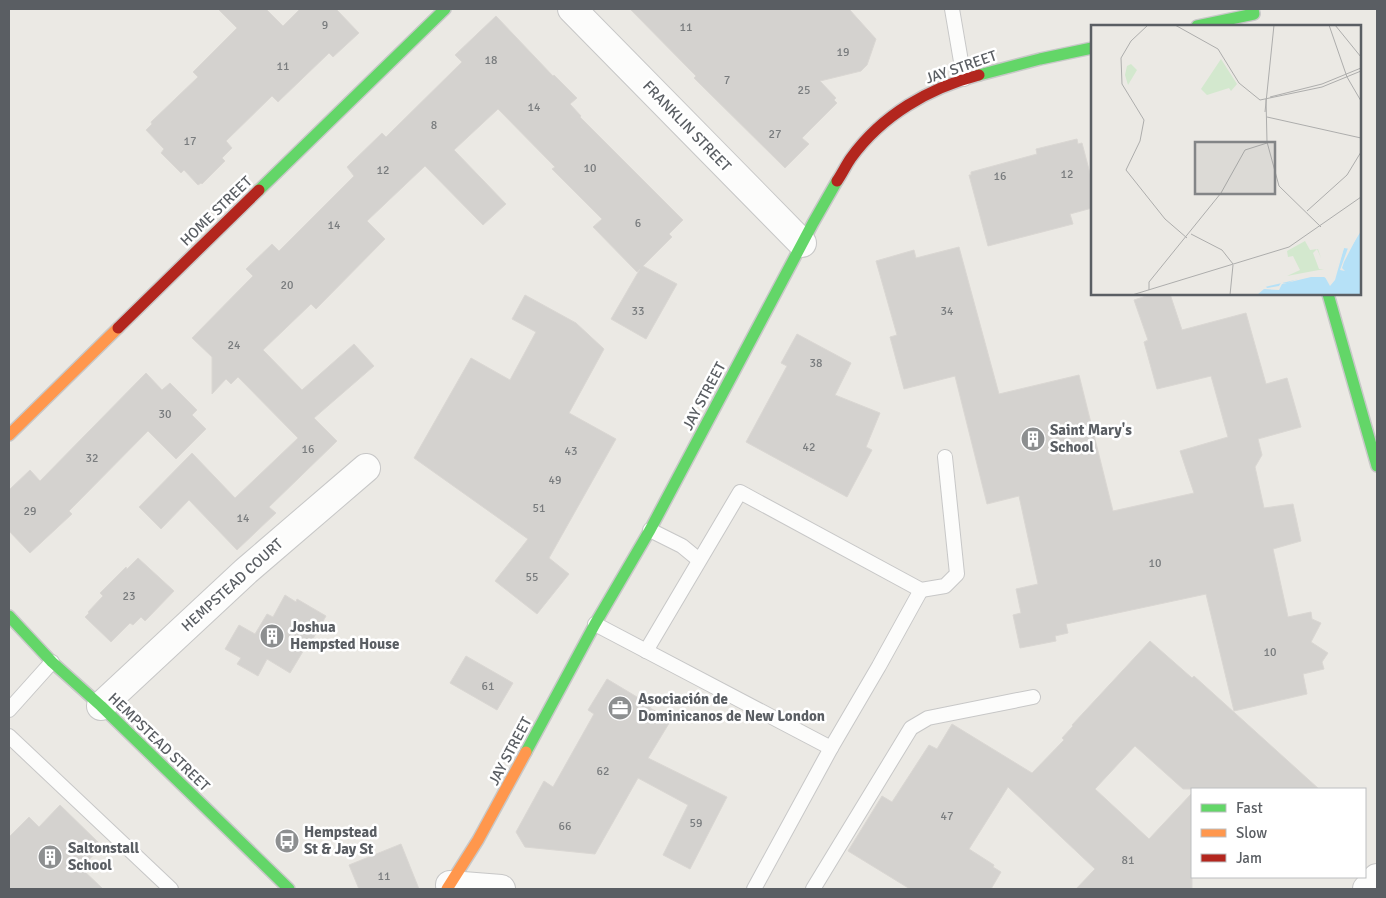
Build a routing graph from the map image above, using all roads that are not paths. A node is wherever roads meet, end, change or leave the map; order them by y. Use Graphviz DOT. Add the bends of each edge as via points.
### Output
graph roads {
  1 [pos="445,9"];
  2 [pos="572,9"];
  3 [pos="952,9"];
  4 [pos="1254,16"];
  5 [pos="1202,25"];
  6 [pos="1091,48"];
  7 [pos="964,79"];
  8 [pos="802,244"];
  9 [pos="1328,295"];
  10 [pos="9,435"];
  11 [pos="945,457"];
  12 [pos="1377,466"];
  13 [pos="366,468"];
  14 [pos="650,530"];
  15 [pos="699,560"];
  16 [pos="921,590"];
  17 [pos="9,617"];
  18 [pos="595,624"];
  19 [pos="646,651"];
  20 [pos="52,662"];
  21 [pos="1033,697"];
  22 [pos="101,706"];
  23 [pos="9,710"];
  24 [pos="9,736"];
  25 [pos="831,748"];
  26 [pos="1377,878"];
  27 [pos="448,887"];
  28 [pos="171,889"];
  29 [pos="289,889"];
  30 [pos="501,889"];
  31 [pos="754,889"];
  32 [pos="813,889"];
  33 [pos="1367,889"];
  1 -- 10 [label="main road, HOME STREET"];
  2 -- 8 [label="street, FRANKLIN STREET"];
  3 -- 7 [label="lane"];
  4 -- 5 [label="main road"];
  6 -- 7 [label="main road, JAY STREET"];
  7 -- 8 [label="main road, JAY STREET" via="924,96 878,127 851,158"];
  8 -- 14 [label="main road, JAY STREET"];
  9 -- 12 [label="main road"];
  11 -- 16 [label="lane" via="957,574 945,586"];
  13 -- 22 [label="street, HEMPSTEAD COURT" via="246,571"];
  14 -- 15 [label="lane" via="682,546"];
  14 -- 18 [label="main road, JAY STREET"];
  15 -- 16 [label="lane" via="740,492"];
  15 -- 19 [label="lane"];
  16 -- 25 [label="lane"];
  17 -- 20 [label="main road, HEMPSTEAD STREET"];
  18 -- 19 [label="lane"];
  18 -- 27 [label="main road, JAY STREET" via="478,840"];
  19 -- 25 [label="lane"];
  20 -- 22 [label="main road, HEMPSTEAD STREET"];
  20 -- 23 [label="lane"];
  21 -- 32 [label="lane" via="928,718 911,728"];
  22 -- 29 [label="main road, HEMPSTEAD STREET"];
  24 -- 28 [label="lane"];
  25 -- 31 [label="lane"];
  26 -- 33 [label="street"];
  27 -- 30 [label="street"];
}
